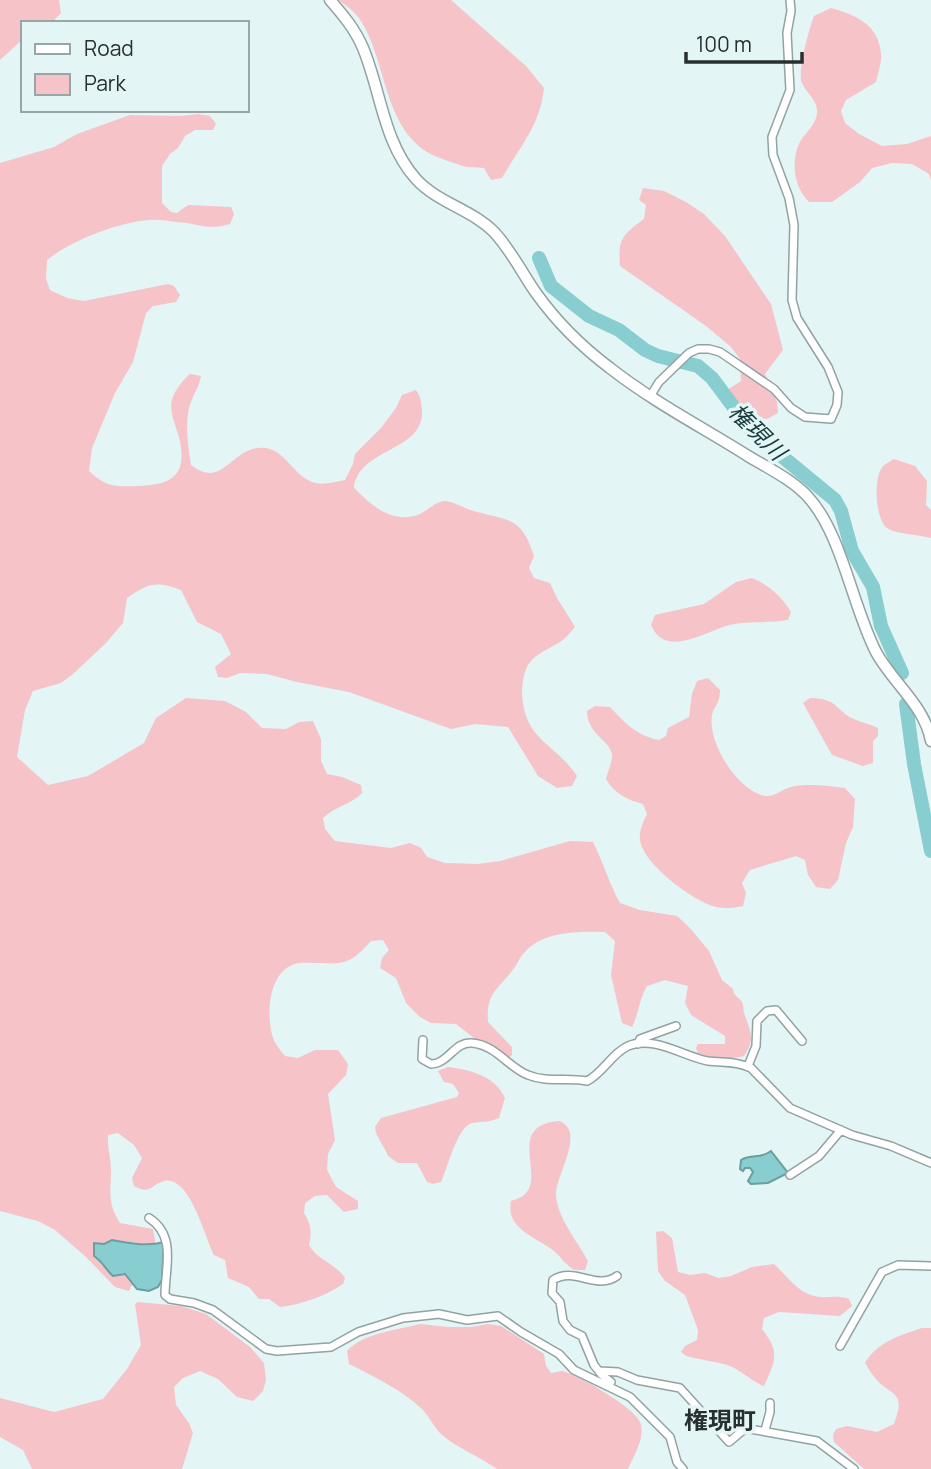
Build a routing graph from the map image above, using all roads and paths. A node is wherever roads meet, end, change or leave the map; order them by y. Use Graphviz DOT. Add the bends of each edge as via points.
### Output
graph roads {
  1 [pos="330,0"];
  2 [pos="789,0"];
  3 [pos="651,395"];
  4 [pos="931,741"];
  5 [pos="676,1026"];
  6 [pos="423,1040"];
  7 [pos="802,1041"];
  8 [pos="638,1044"];
  9 [pos="748,1066"];
  10 [pos="841,1130"];
  11 [pos="931,1163"];
  12 [pos="790,1175"];
  13 [pos="149,1218"];
  14 [pos="931,1266"];
  15 [pos="617,1276"];
  16 [pos="840,1346"];
  17 [pos="599,1371"];
  18 [pos="618,1390"];
  19 [pos="770,1404"];
  20 [pos="738,1419"];
  21 [pos="747,1427"];
  22 [pos="765,1430"];
  23 [pos="683,1469"];
  24 [pos="854,1469"];
  1 -- 3 [label="street" via="357,35 395,145 416,179 488,227 564,326 610,369"];
  2 -- 3 [label="street" via="790,90 772,137 773,155 794,225 792,300 797,318 828,368 838,392 837,405 831,419 805,417 774,389 709,349 689,353"];
  3 -- 4 [label="street" via="808,497 834,539 873,647 924,720"];
  5 -- 8 [label="street" via="639,1039"];
  6 -- 8 [label="street" via="422,1059 430,1064 444,1061 462,1044 474,1043 524,1074 587,1081 628,1046"];
  7 -- 9 [label="street" via="776,1010 766,1011 757,1021 756,1045"];
  8 -- 9 [label="street"];
  9 -- 10 [label="street" via="790,1108"];
  10 -- 11 [label="street"];
  10 -- 12 [label="street" via="820,1156"];
  13 -- 18 [label="street" via="165,1238 165,1295 213,1310 265,1349 331,1347 358,1332 403,1318 498,1316 559,1354 574,1370"];
  14 -- 16 [label="street" via="898,1265 882,1272"];
  15 -- 17 [label="street" via="590,1280 568,1273 553,1280 551,1289 560,1302 563,1321 582,1336"];
  17 -- 18 [label="street"];
  17 -- 21 [label="street" via="680,1388 729,1442"];
  18 -- 23 [label="street" via="665,1430"];
  19 -- 22 [label="street"];
  20 -- 21 [label="street"];
  21 -- 22 [label="street"];
  22 -- 24 [label="street" via="817,1441"];
}
